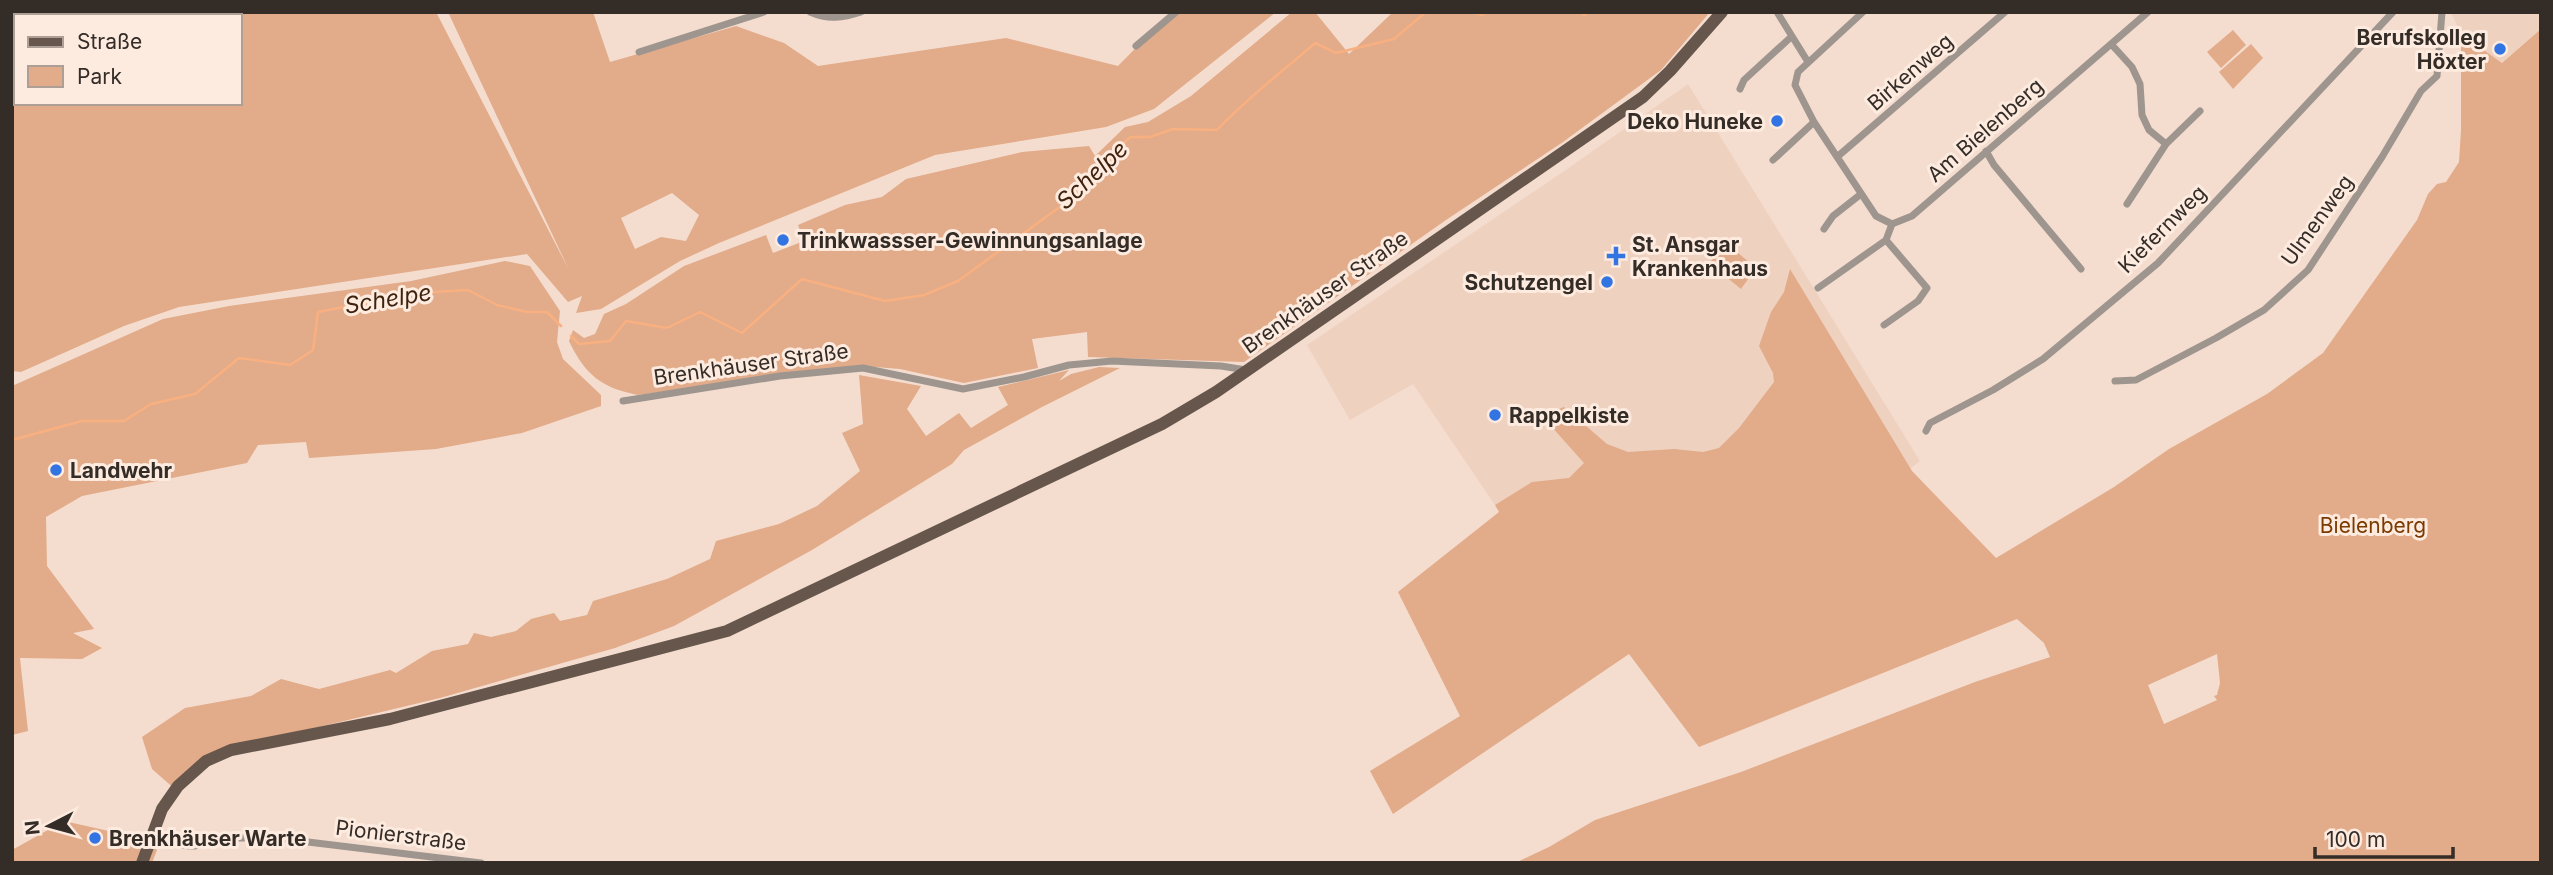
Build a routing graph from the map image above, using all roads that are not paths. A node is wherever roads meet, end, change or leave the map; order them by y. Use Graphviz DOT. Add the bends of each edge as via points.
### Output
graph roads {
  1 [pos="764,12"];
  2 [pos="810,12"];
  3 [pos="862,12"];
  4 [pos="1176,12"];
  5 [pos="1722,12"];
  6 [pos="1777,12"];
  7 [pos="1863,12"];
  8 [pos="2005,12"];
  9 [pos="2148,12"];
  10 [pos="2393,12"];
  11 [pos="2442,12"];
  12 [pos="1791,37"];
  13 [pos="2112,45"];
  14 [pos="1136,46"];
  15 [pos="639,52"];
  16 [pos="1808,62"];
  17 [pos="1740,89"];
  18 [pos="2200,111"];
  19 [pos="1814,122"];
  20 [pos="2166,144"];
  21 [pos="1986,151"];
  22 [pos="1837,157"];
  23 [pos="1773,160"];
  24 [pos="1861,194"];
  25 [pos="2127,204"];
  26 [pos="1892,224"];
  27 [pos="1824,229"];
  28 [pos="1886,240"];
  29 [pos="2081,268"];
  30 [pos="1818,288"];
  31 [pos="1884,325"];
  32 [pos="1246,370"];
  33 [pos="2115,382"];
  34 [pos="623,401"];
  35 [pos="1926,431"];
  36 [pos="150,838"];
  37 [pos="142,863"];
  38 [pos="481,863"];
  1 -- 15 [label="street"];
  2 -- 3 [label="street" via="825,18"];
  4 -- 14 [label="street"];
  5 -- 32 [label="main road, Brenkhäuser Straße" via="1643,97"];
  6 -- 12 [label="street"];
  7 -- 16 [label="street"];
  8 -- 22 [label="street, Birkenweg"];
  9 -- 13 [label="street, Am Bielenberg"];
  10 -- 35 [label="street, Kiefernweg" via="2158,263 2043,359 1930,423"];
  11 -- 33 [label="street, Ulmenweg" via="2437,76 2421,91 2308,270 2264,310 2233,328 2136,380"];
  12 -- 16 [label="street"];
  12 -- 17 [label="street"];
  13 -- 20 [label="street" via="2140,83 2142,115 2149,130"];
  13 -- 21 [label="street, Am Bielenberg"];
  16 -- 19 [label="street" via="1798,72 1795,85"];
  18 -- 20 [label="street"];
  19 -- 22 [label="street"];
  19 -- 23 [label="street"];
  20 -- 25 [label="street"];
  21 -- 26 [label="street, Am Bielenberg" via="1912,216"];
  21 -- 29 [label="street"];
  22 -- 24 [label="street"];
  24 -- 26 [label="street" via="1877,216"];
  24 -- 27 [label="street"];
  26 -- 28 [label="street"];
  28 -- 30 [label="street"];
  28 -- 31 [label="street" via="1927,288 1918,301"];
  32 -- 34 [label="street, Brenkhäuser Straße" via="1112,361 1069,365 964,389 863,368"];
  32 -- 36 [label="main road" via="1162,425 727,632 423,711 231,750 206,761 178,786"];
  36 -- 37 [label="main road"];
  36 -- 38 [label="street, Pionierstraße" via="194,846 239,838 275,838"];
}
